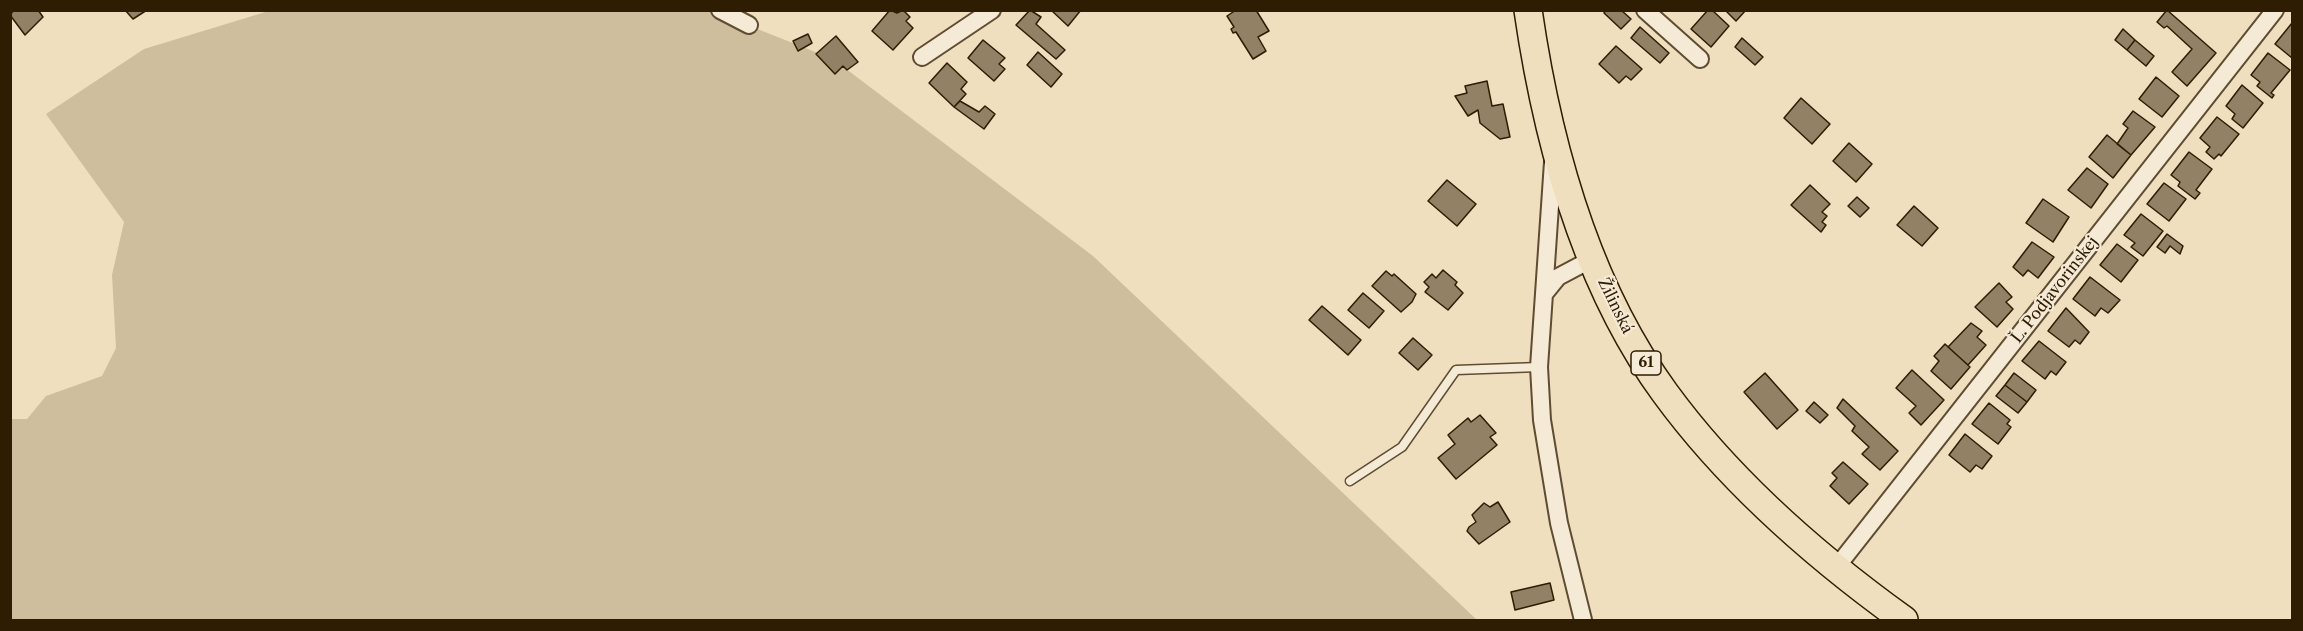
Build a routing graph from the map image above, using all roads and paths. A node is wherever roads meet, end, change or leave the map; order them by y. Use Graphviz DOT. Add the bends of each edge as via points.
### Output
graph roads {
  1 [pos="720,10"];
  2 [pos="992,10"];
  3 [pos="1528,10"];
  4 [pos="1645,10"];
  5 [pos="2275,10"];
  6 [pos="749,25"];
  7 [pos="922,57"];
  8 [pos="1700,59"];
  9 [pos="1554,147"];
  10 [pos="1592,259"];
  11 [pos="1545,293"];
  12 [pos="1539,367"];
  13 [pos="1350,481"];
  14 [pos="1835,569"];
  15 [pos="1583,621"];
  16 [pos="1904,621"];
  1 -- 6 [label="street"];
  2 -- 7 [label="street"];
  3 -- 9 [label="main road, Žilinská / 61"];
  4 -- 8 [label="street"];
  5 -- 14 [label="street, Ľ. Podjavorinskej"];
  9 -- 10 [label="main road, Žilinská / 61"];
  9 -- 11 [label="street"];
  10 -- 11 [label="street" via="1558,277"];
  10 -- 14 [label="main road, Žilinská / 61" via="1622,325 1664,392 1718,457 1775,516"];
  11 -- 12 [label="street"];
  12 -- 13 [label="lane" via="1456,370 1402,447"];
  12 -- 15 [label="street" via="1550,477"];
  14 -- 16 [label="main road, 61"];
}
